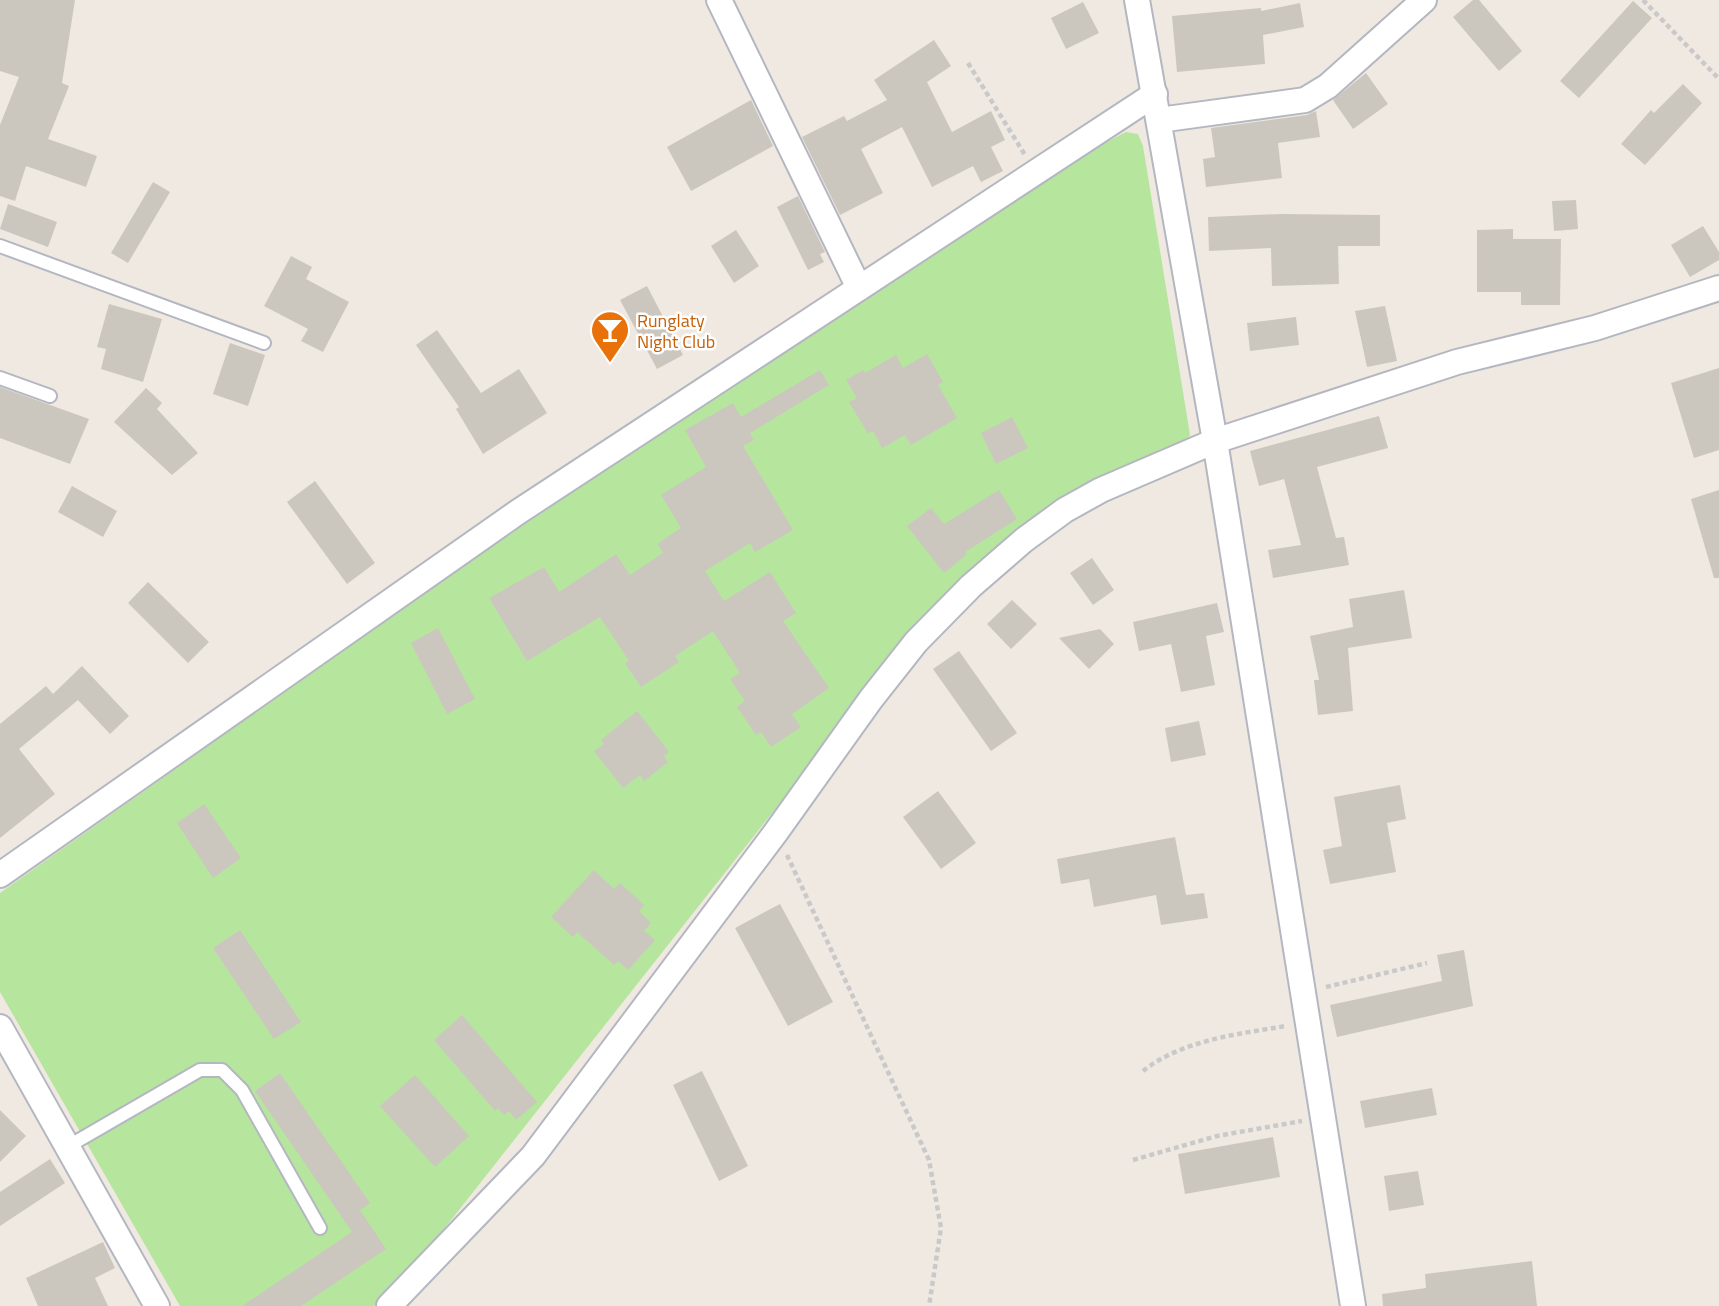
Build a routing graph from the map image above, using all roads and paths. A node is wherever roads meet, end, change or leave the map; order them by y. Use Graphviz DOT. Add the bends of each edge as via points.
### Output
graph roads {
  1 [pos="719,0"];
  2 [pos="1137,0"];
  3 [pos="1424,0"];
  4 [pos="1643,0"];
  5 [pos="968,64"];
  6 [pos="1719,79"];
  7 [pos="1155,94"];
  8 [pos="1159,120"];
  9 [pos="1035,172"];
  10 [pos="0,246"];
  11 [pos="859,288"];
  12 [pos="1719,288"];
  13 [pos="264,342"];
  14 [pos="0,378"];
  15 [pos="50,396"];
  16 [pos="1215,441"];
  17 [pos="776,832"];
  18 [pos="0,875"];
  19 [pos="1427,963"];
  20 [pos="1303,992"];
  21 [pos="1308,1022"];
  22 [pos="0,1027"];
  23 [pos="1143,1072"];
  24 [pos="1323,1118"];
  25 [pos="67,1147"];
  26 [pos="1133,1160"];
  27 [pos="320,1228"];
  28 [pos="157,1306"];
  29 [pos="389,1306"];
  30 [pos="929,1306"];
  31 [pos="1353,1306"];
  1 -- 11 [label="street"];
  2 -- 7 [label="street"];
  3 -- 8 [label="street" via="1328,86 1306,100"];
  4 -- 6 [label="path"];
  5 -- 9 [label="path"];
  7 -- 8 [label="street"];
  7 -- 9 [label="street"];
  8 -- 16 [label="street"];
  9 -- 11 [label="street"];
  10 -- 13 [label="lane"];
  11 -- 18 [label="street" via="518,512"];
  12 -- 16 [label="street" via="1595,328 1457,362"];
  14 -- 15 [label="lane"];
  16 -- 17 [label="street" via="1065,510 971,586 916,642 871,698"];
  16 -- 20 [label="street"];
  17 -- 29 [label="street" via="533,1156"];
  17 -- 30 [label="path" via="929,1160 941,1228"];
  19 -- 20 [label="path"];
  20 -- 21 [label="street"];
  21 -- 23 [label="path" via="1226,1036 1160,1058"];
  21 -- 24 [label="street"];
  22 -- 25 [label="street"];
  24 -- 26 [label="path" via="1217,1136"];
  24 -- 31 [label="street"];
  25 -- 27 [label="lane" via="200,1070 222,1070 242,1090"];
  25 -- 28 [label="street"];
}
